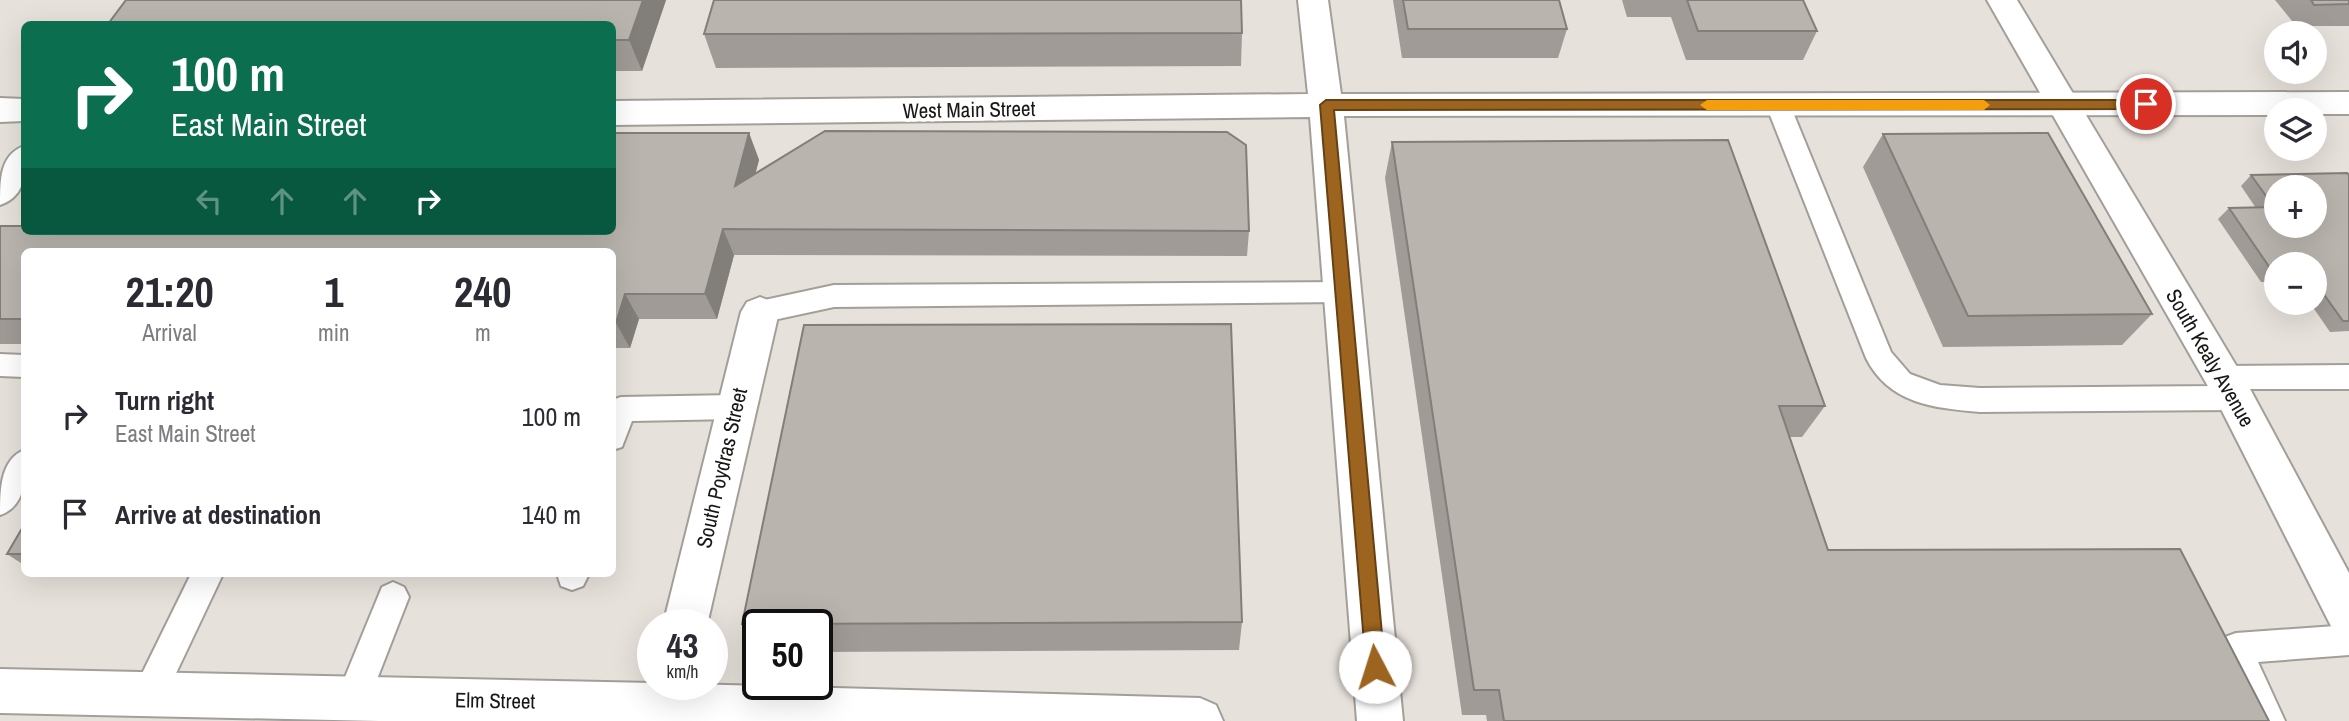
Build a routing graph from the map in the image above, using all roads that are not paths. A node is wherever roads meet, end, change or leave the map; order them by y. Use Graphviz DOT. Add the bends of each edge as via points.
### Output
graph roads {
  1 [pos="1313,0"];
  2 [pos="2002,0"];
  3 [pos="2349,103"];
  4 [pos="1326,105"];
  5 [pos="1778,105"];
  6 [pos="2064,105"];
  7 [pos="0,110"];
  8 [pos="21,110"];
  9 [pos="616,113"];
  10 [pos="21,162"];
  11 [pos="0,192"];
  12 [pos="1343,292"];
  13 [pos="760,312"];
  14 [pos="0,365"];
  15 [pos="21,366"];
  16 [pos="2349,377"];
  17 [pos="2229,388"];
  18 [pos="735,407"];
  19 [pos="616,425"];
  20 [pos="21,468"];
  21 [pos="0,502"];
  22 [pos="206,577"];
  23 [pos="2339,577"];
  24 [pos="393,597"];
  25 [pos="689,609"];
  26 [pos="2349,616"];
  27 [pos="2349,640"];
  28 [pos="0,691"];
  29 [pos="149,694"];
  30 [pos="354,699"];
  31 [pos="667,704"];
  32 [pos="97,707"];
  33 [pos="294,709"];
  34 [pos="483,711"];
  35 [pos="885,716"];
  36 [pos="1200,721"];
  37 [pos="1380,721"];
  38 [pos="2268,721"];
  1 -- 4 [label="main road"];
  2 -- 6 [label="main road, South Kealy Avenue"];
  3 -- 6 [label="main road, West Main Street"];
  4 -- 5 [label="main road, West Main Street"];
  4 -- 9 [label="main road, West Main Street"];
  4 -- 12 [label="main road"];
  5 -- 6 [label="main road, West Main Street"];
  5 -- 17 [label="lane" via="1880,358 1900,382 1938,397 1980,400"];
  6 -- 17 [label="main road, South Kealy Avenue"];
  7 -- 8 [label="main road"];
  10 -- 11 [label="main road"];
  12 -- 13 [label="lane" via="834,296"];
  12 -- 37 [label="main road"];
  13 -- 18 [label="main road, South Poydras Street"];
  14 -- 15 [label="lane"];
  16 -- 17 [label="lane"];
  17 -- 23 [label="main road, South Kealy Avenue"];
  18 -- 19 [label="lane" via="621,409"];
  18 -- 25 [label="main road, South Poydras Street"];
  20 -- 21 [label="lane"];
  22 -- 29 [label="lane"];
  23 -- 26 [label="main road, South Kealy Avenue"];
  24 -- 30 [label="lane"];
  27 -- 38 [label="lane" via="2236,648"];
  28 -- 32 [label="main road, Elm Street"];
  29 -- 32 [label="main road, Elm Street"];
  29 -- 33 [label="main road, Elm Street"];
  30 -- 33 [label="main road, Elm Street"];
  30 -- 34 [label="main road, Elm Street"];
  31 -- 34 [label="main road, Elm Street"];
  31 -- 35 [label="main road, Elm Street"];
  35 -- 36 [label="main road, Elm Street"];
}
